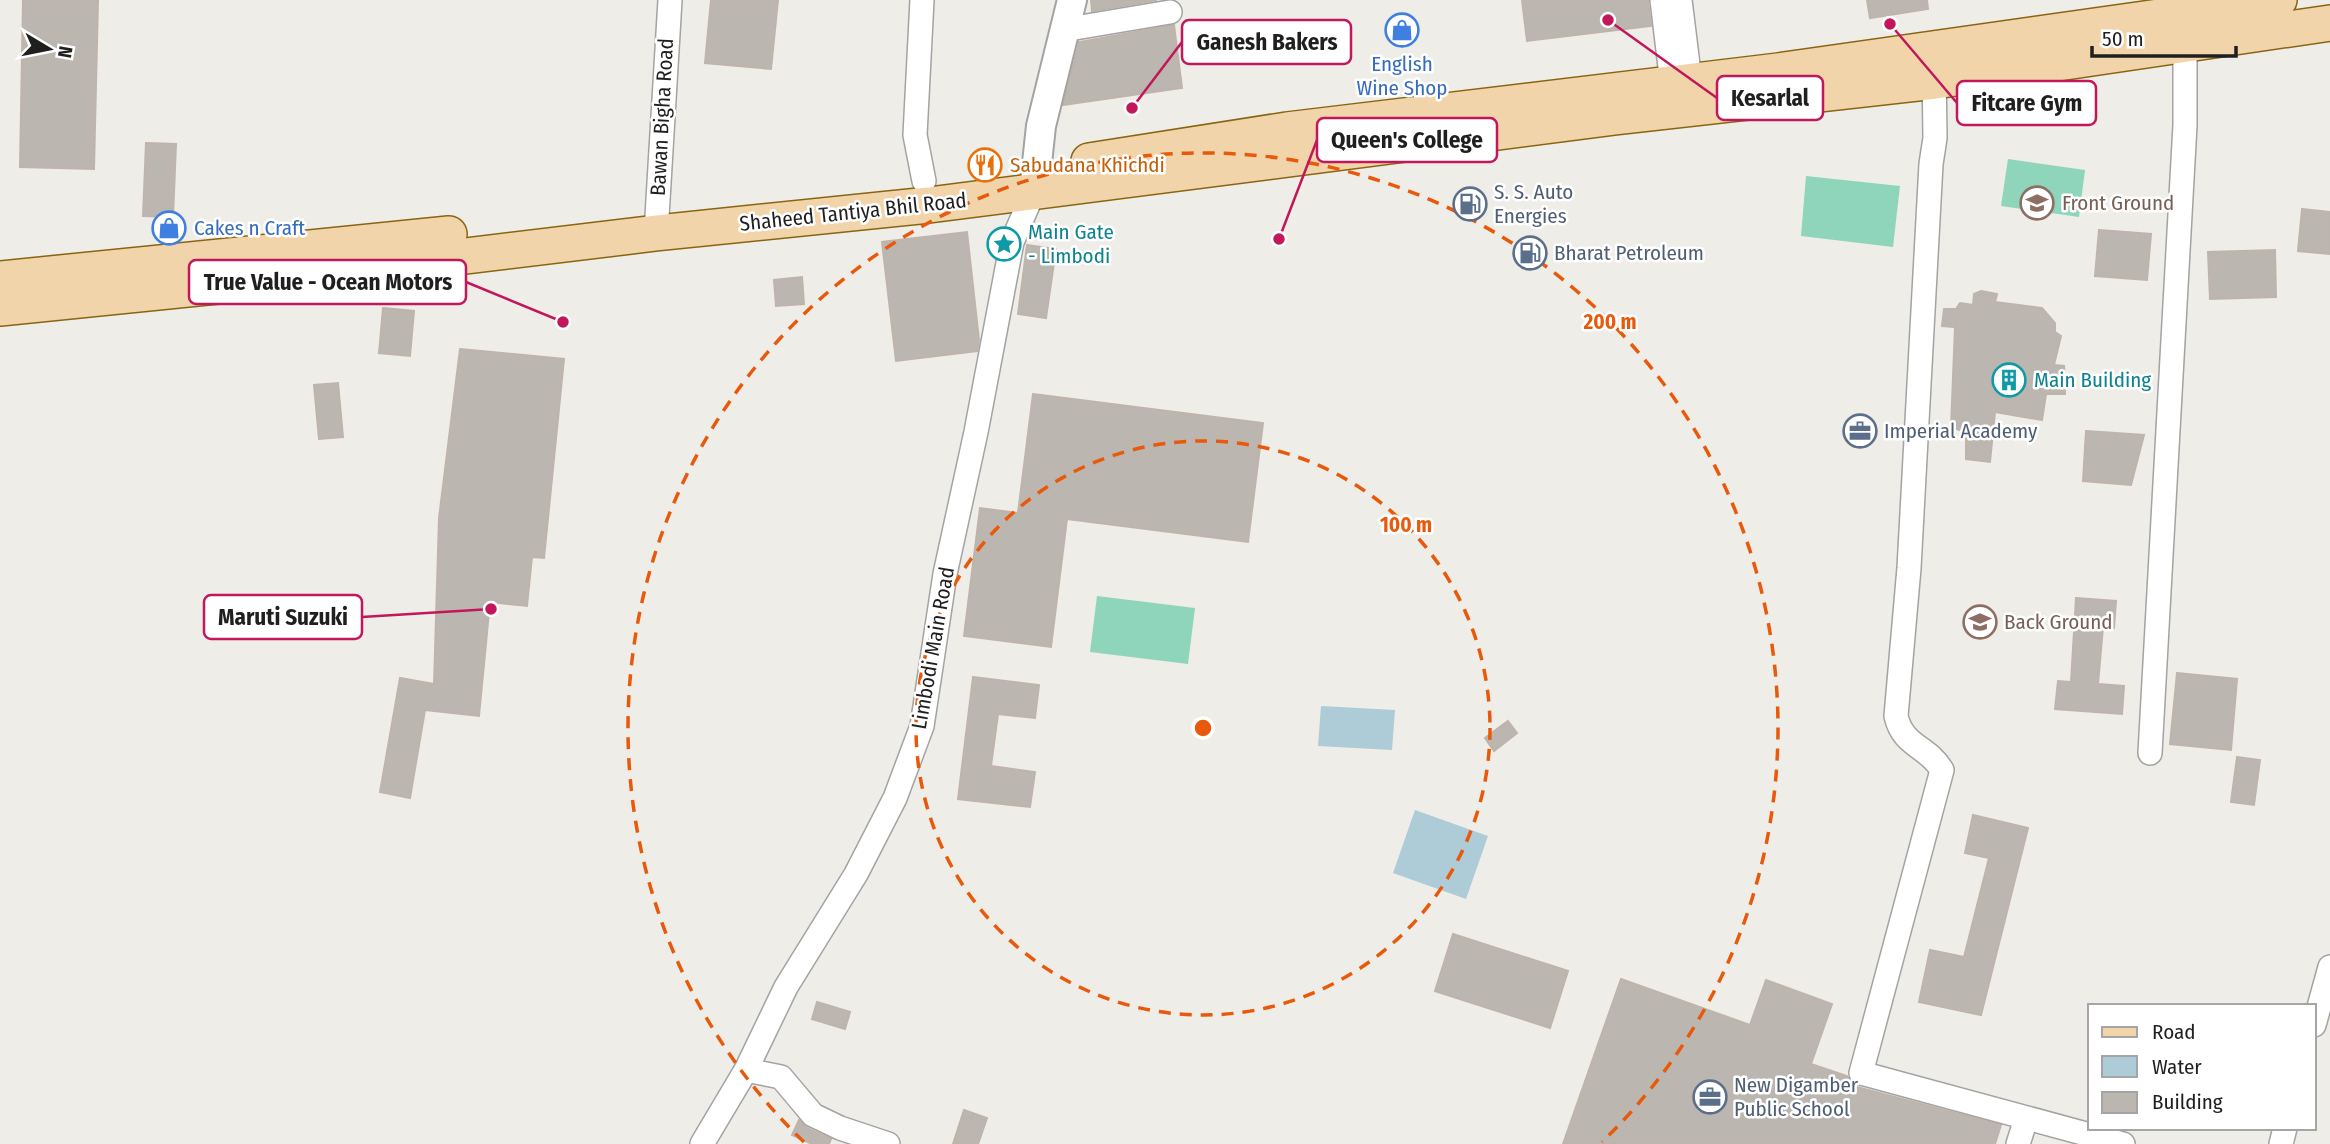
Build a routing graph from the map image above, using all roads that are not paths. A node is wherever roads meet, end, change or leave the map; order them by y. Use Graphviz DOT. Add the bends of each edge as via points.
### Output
graph roads {
  1 [pos="670,0"];
  2 [pos="922,0"];
  3 [pos="1072,0"];
  4 [pos="1662,0"];
  5 [pos="1680,0"];
  6 [pos="2279,0"];
  7 [pos="1170,12"];
  8 [pos="2330,23"];
  9 [pos="1063,30"];
  10 [pos="2185,43"];
  11 [pos="1934,65"];
  12 [pos="1661,92"];
  13 [pos="1035,180"];
  14 [pos="924,181"];
  15 [pos="656,222"];
  16 [pos="0,279"];
  17 [pos="0,308"];
  18 [pos="2150,753"];
  19 [pos="2330,967"];
  20 [pos="2316,1018"];
  21 [pos="746,1070"];
  22 [pos="2026,1119"];
  23 [pos="702,1144"];
  24 [pos="888,1144"];
  25 [pos="2018,1144"];
  26 [pos="2123,1144"];
  1 -- 15 [label="street, Bawan Bigha Road"];
  2 -- 14 [label="street" via="915,135"];
  3 -- 9 [label="street"];
  4 -- 12 [label="street"];
  5 -- 12 [label="street"];
  6 -- 11 [label="main road, Shaheed Tantiya Bhil Road"];
  7 -- 9 [label="street"];
  8 -- 10 [label="main road, Shaheed Tantiya Bhil Road"];
  9 -- 13 [label="street" via="1041,126"];
  10 -- 11 [label="main road, Shaheed Tantiya Bhil Road"];
  10 -- 18 [label="street" via="2185,125"];
  11 -- 12 [label="main road, Shaheed Tantiya Bhil Road"];
  11 -- 12 [label="main road, Shaheed Tantiya Bhil Road"];
  11 -- 22 [label="street" via="1935,138 1896,716 1899,731 1936,759 1942,770 1861,1073"];
  12 -- 13 [label="main road, Shaheed Tantiya Bhil Road"];
  13 -- 14 [label="main road, Shaheed Tantiya Bhil Road"];
  13 -- 15 [label="main road, Shaheed Tantiya Bhil Road" via="929,205"];
  13 -- 21 [label="street, Limbodi Main Road" via="1013,242 945,574 922,726 895,798 856,874 786,987"];
  14 -- 15 [label="main road, Shaheed Tantiya Bhil Road"];
  15 -- 16 [label="main road, Shaheed Tantiya Bhil Road"];
  15 -- 17 [label="main road, Shaheed Tantiya Bhil Road" via="199,288"];
  19 -- 20 [label="street"];
  21 -- 23 [label="street, Limbodi Main Road"];
  21 -- 24 [label="street" via="781,1077 813,1115"];
  22 -- 25 [label="street"];
  22 -- 26 [label="street"];
}
